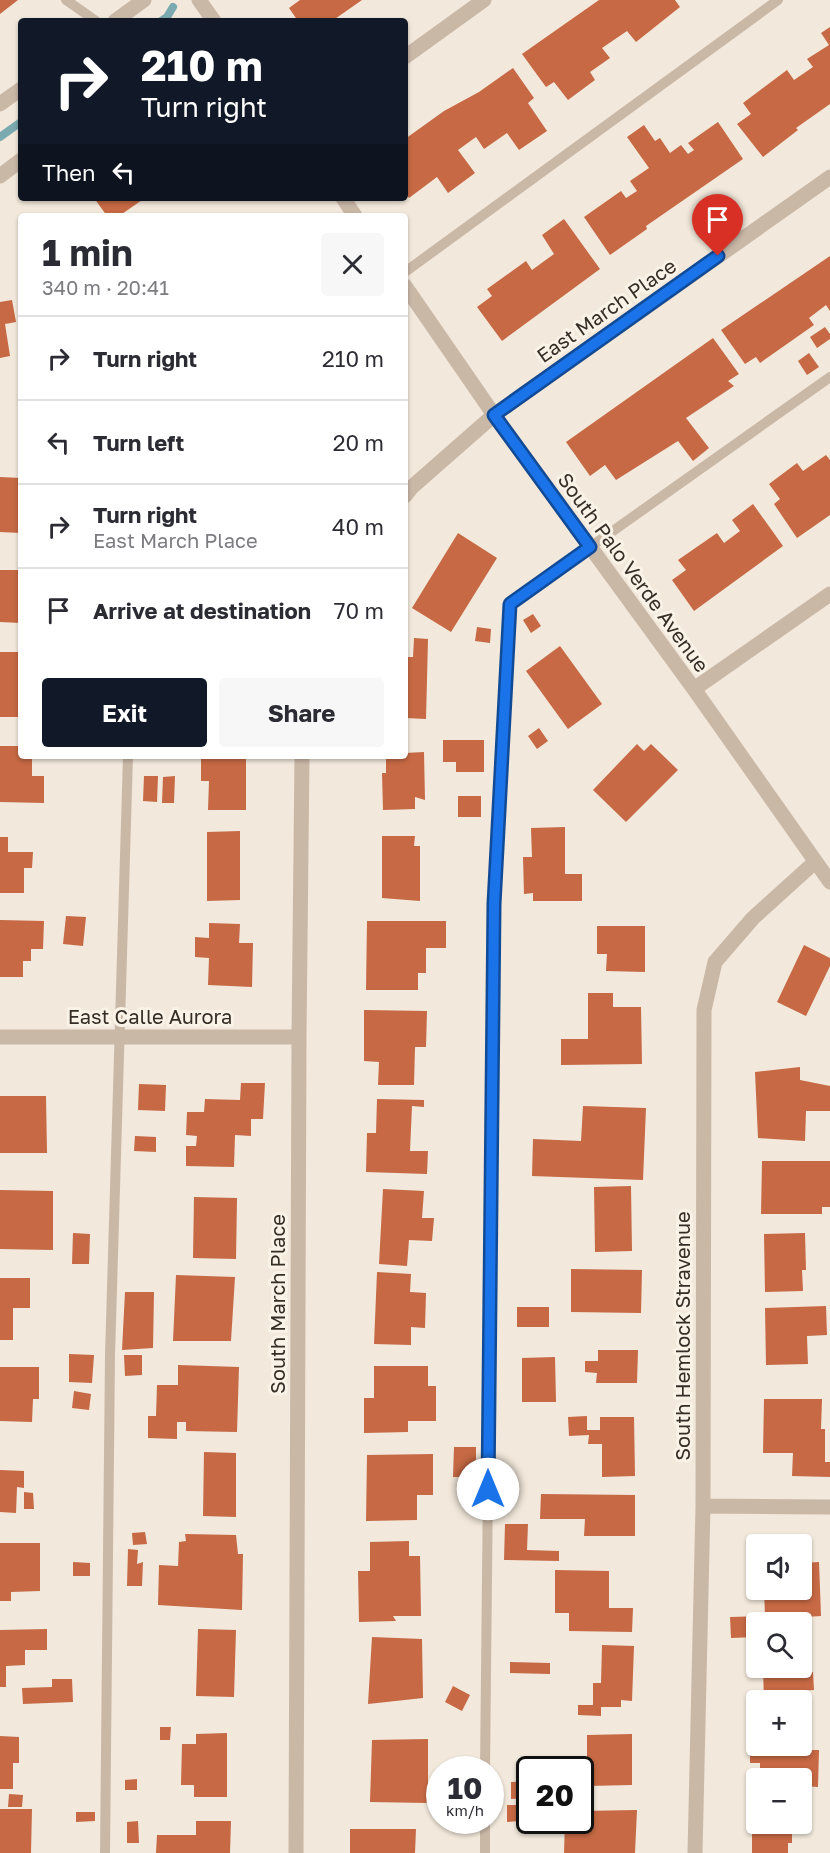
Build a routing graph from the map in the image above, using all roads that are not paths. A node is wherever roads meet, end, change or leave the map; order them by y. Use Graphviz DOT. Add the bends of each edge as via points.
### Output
graph roads {
  1 [pos="66,0"];
  2 [pos="144,0"];
  3 [pos="199,0"];
  4 [pos="484,0"];
  5 [pos="778,0"];
  6 [pos="92,18"];
  7 [pos="119,18"];
  8 [pos="210,18"];
  9 [pos="408,55"];
  10 [pos="18,91"];
  11 [pos="0,104"];
  12 [pos="18,162"];
  13 [pos="0,176"];
  14 [pos="830,177"];
  15 [pos="408,270"];
  16 [pos="408,290"];
  17 [pos="830,377"];
  18 [pos="494,415"];
  19 [pos="408,493"];
  20 [pos="590,547"];
  21 [pos="830,594"];
  22 [pos="694,690"];
  23 [pos="128,759"];
  24 [pos="302,759"];
  25 [pos="815,862"];
  26 [pos="830,882"];
  27 [pos="0,1037"];
  28 [pos="120,1037"];
  29 [pos="299,1037"];
  30 [pos="703,1506"];
  31 [pos="830,1507"];
  32 [pos="485,1756"];
  33 [pos="485,1834"];
  34 [pos="105,1853"];
  35 [pos="296,1853"];
  36 [pos="485,1853"];
  37 [pos="695,1853"];
  1 -- 6 [label="lane"];
  2 -- 7 [label="street"];
  3 -- 8 [label="street"];
  4 -- 9 [label="street"];
  5 -- 15 [label="lane"];
  10 -- 11 [label="street"];
  12 -- 13 [label="street"];
  14 -- 18 [label="street, East March Place"];
  16 -- 18 [label="street, South Palo Verde Avenue"];
  17 -- 20 [label="lane"];
  18 -- 19 [label="street"];
  18 -- 20 [label="street, South Palo Verde Avenue"];
  20 -- 22 [label="street, South Palo Verde Avenue"];
  20 -- 32 [label="lane" via="510,604 494,904"];
  21 -- 22 [label="street"];
  22 -- 25 [label="street, South Palo Verde Avenue"];
  23 -- 28 [label="lane"];
  24 -- 29 [label="street, South March Place"];
  25 -- 26 [label="street, South Palo Verde Avenue"];
  25 -- 30 [label="street, South Hemlock Stravenue" via="753,918 715,962 704,1010"];
  27 -- 28 [label="street, East Calle Aurora"];
  28 -- 29 [label="street, East Calle Aurora"];
  28 -- 34 [label="lane" via="110,1355"];
  29 -- 35 [label="street, South March Place"];
  30 -- 31 [label="street"];
  30 -- 37 [label="street, South Hemlock Stravenue"];
  33 -- 36 [label="lane"];
}
